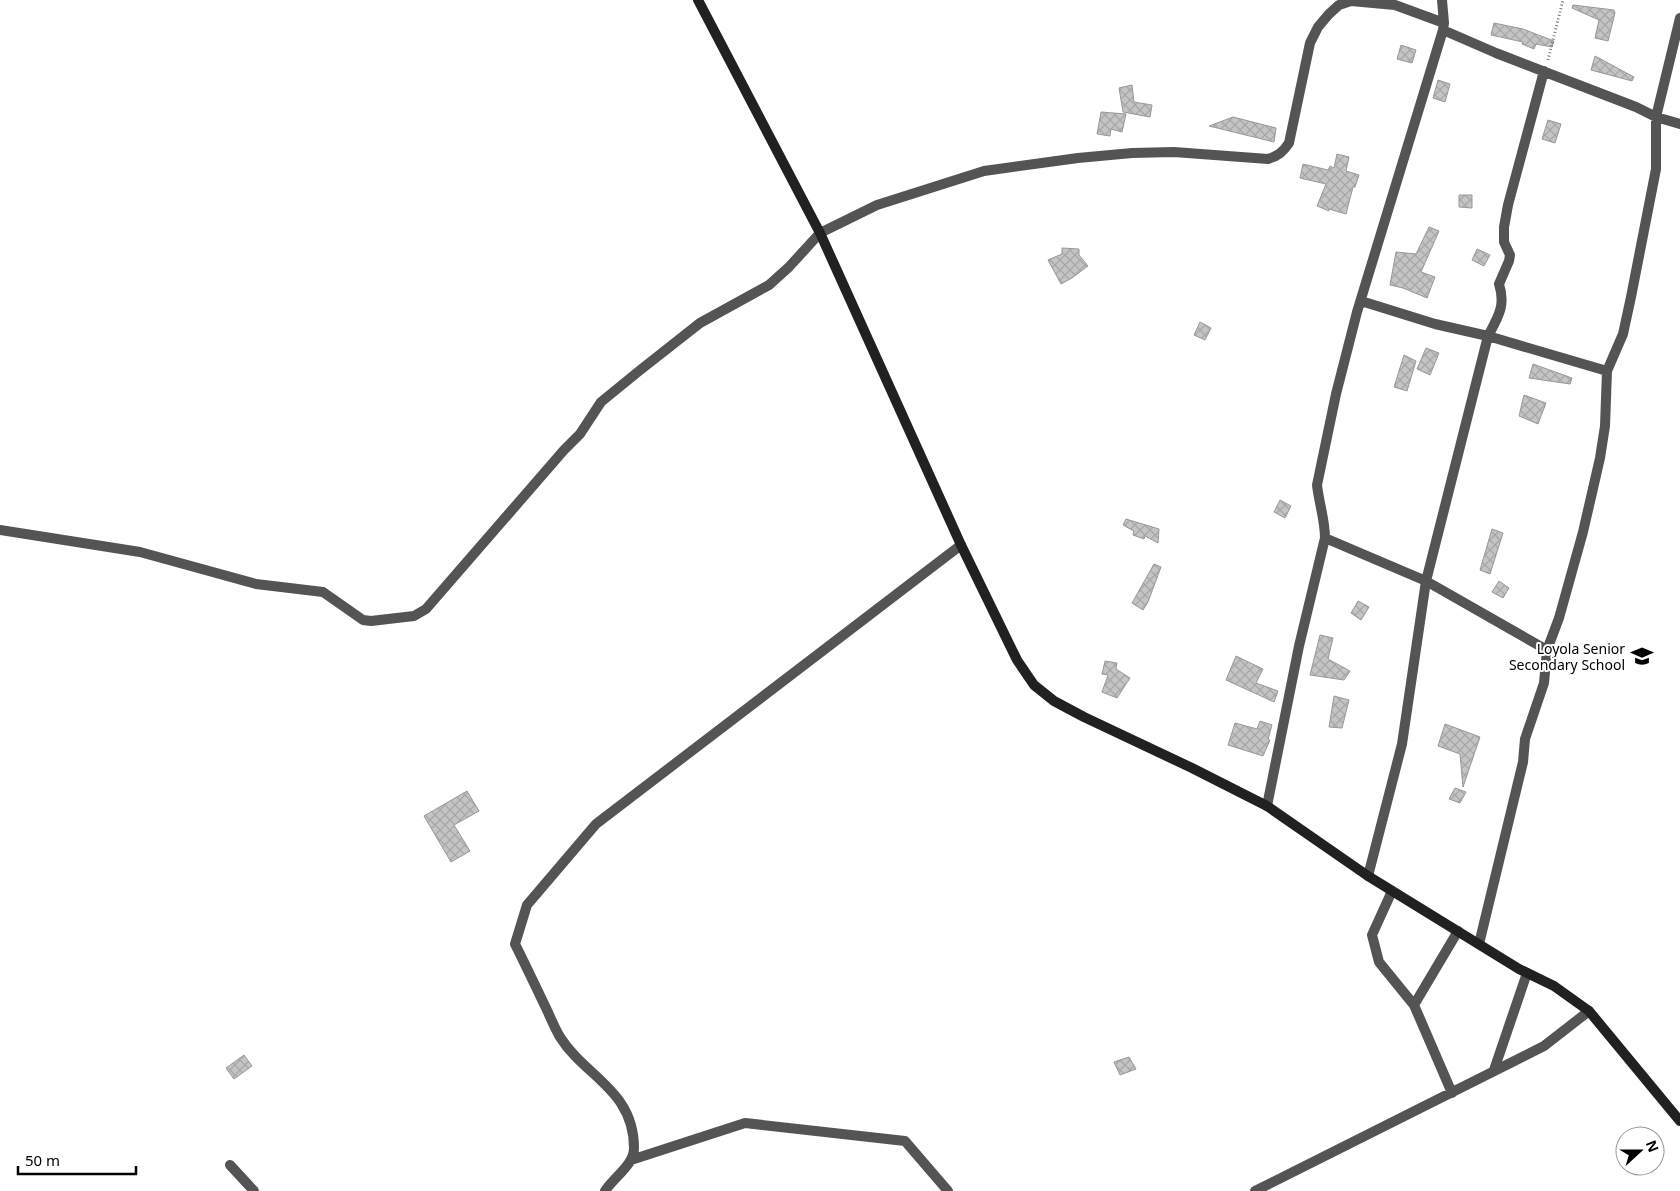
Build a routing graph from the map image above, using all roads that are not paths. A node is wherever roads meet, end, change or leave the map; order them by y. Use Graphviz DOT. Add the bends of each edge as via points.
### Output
graph roads {
  1 [pos="698,0"];
  2 [pos="1442,0"];
  3 [pos="1680,18"];
  4 [pos="1443,27"];
  5 [pos="1544,71"];
  6 [pos="1656,117"];
  7 [pos="1680,124"];
  8 [pos="820,233"];
  9 [pos="1361,301"];
  10 [pos="1488,336"];
  11 [pos="1607,371"];
  12 [pos="0,530"];
  13 [pos="1325,538"];
  14 [pos="961,545"];
  15 [pos="1426,581"];
  16 [pos="1547,650"];
  17 [pos="1267,806"];
  18 [pos="1368,876"];
  19 [pos="1392,891"];
  20 [pos="1458,931"];
  21 [pos="1479,944"];
  22 [pos="1527,973"];
  23 [pos="1414,1006"];
  24 [pos="1590,1012"];
  25 [pos="1494,1070"];
  26 [pos="1452,1093"];
  27 [pos="1680,1121"];
  28 [pos="631,1160"];
  29 [pos="230,1165"];
  30 [pos="254,1191"];
  31 [pos="605,1191"];
  32 [pos="948,1191"];
  33 [pos="1255,1191"];
  1 -- 8 [label="main road"];
  2 -- 4 [label="street"];
  3 -- 6 [label="street"];
  4 -- 5 [label="street" via="1496,53"];
  4 -- 8 [label="street" via="1395,5 1351,1 1339,5 1318,26 1310,43 1289,143 1278,156 1268,159 1132,152 984,171 877,205"];
  4 -- 9 [label="street"];
  5 -- 6 [label="street" via="1636,106"];
  5 -- 10 [label="street" via="1508,204 1504,242 1510,255 1509,262 1498,284 1502,294 1500,311"];
  6 -- 7 [label="street"];
  6 -- 11 [label="street" via="1656,169 1623,334"];
  8 -- 12 [label="street" via="769,285 700,323 601,402 580,434 426,609 414,616 363,620 323,592 256,584 140,552"];
  8 -- 14 [label="main road"];
  9 -- 10 [label="street" via="1435,324"];
  9 -- 13 [label="street" via="1336,394 1317,485"];
  10 -- 11 [label="street"];
  10 -- 15 [label="street"];
  11 -- 16 [label="street" via="1600,458 1560,618"];
  13 -- 15 [label="street"];
  13 -- 17 [label="street" via="1299,646"];
  14 -- 17 [label="main road" via="1017,660 1034,686 1084,717"];
  14 -- 28 [label="street" via="596,824 527,905 515,944 559,1035 569,1050 608,1086 623,1106 632,1131 634,1149"];
  15 -- 16 [label="street"];
  15 -- 18 [label="street" via="1402,744"];
  16 -- 21 [label="street" via="1544,683 1525,739 1523,762"];
  17 -- 18 [label="main road"];
  18 -- 19 [label="main road"];
  19 -- 20 [label="main road"];
  19 -- 23 [label="street" via="1372,935 1380,962"];
  20 -- 21 [label="main road"];
  20 -- 23 [label="street"];
  21 -- 22 [label="main road"];
  22 -- 24 [label="main road" via="1554,986"];
  22 -- 25 [label="street"];
  23 -- 26 [label="street"];
  24 -- 25 [label="street" via="1544,1046"];
  24 -- 27 [label="main road"];
  25 -- 26 [label="street"];
  26 -- 33 [label="street"];
  28 -- 31 [label="street"];
  28 -- 32 [label="street" via="746,1123 905,1142"];
  29 -- 30 [label="street"];
}
